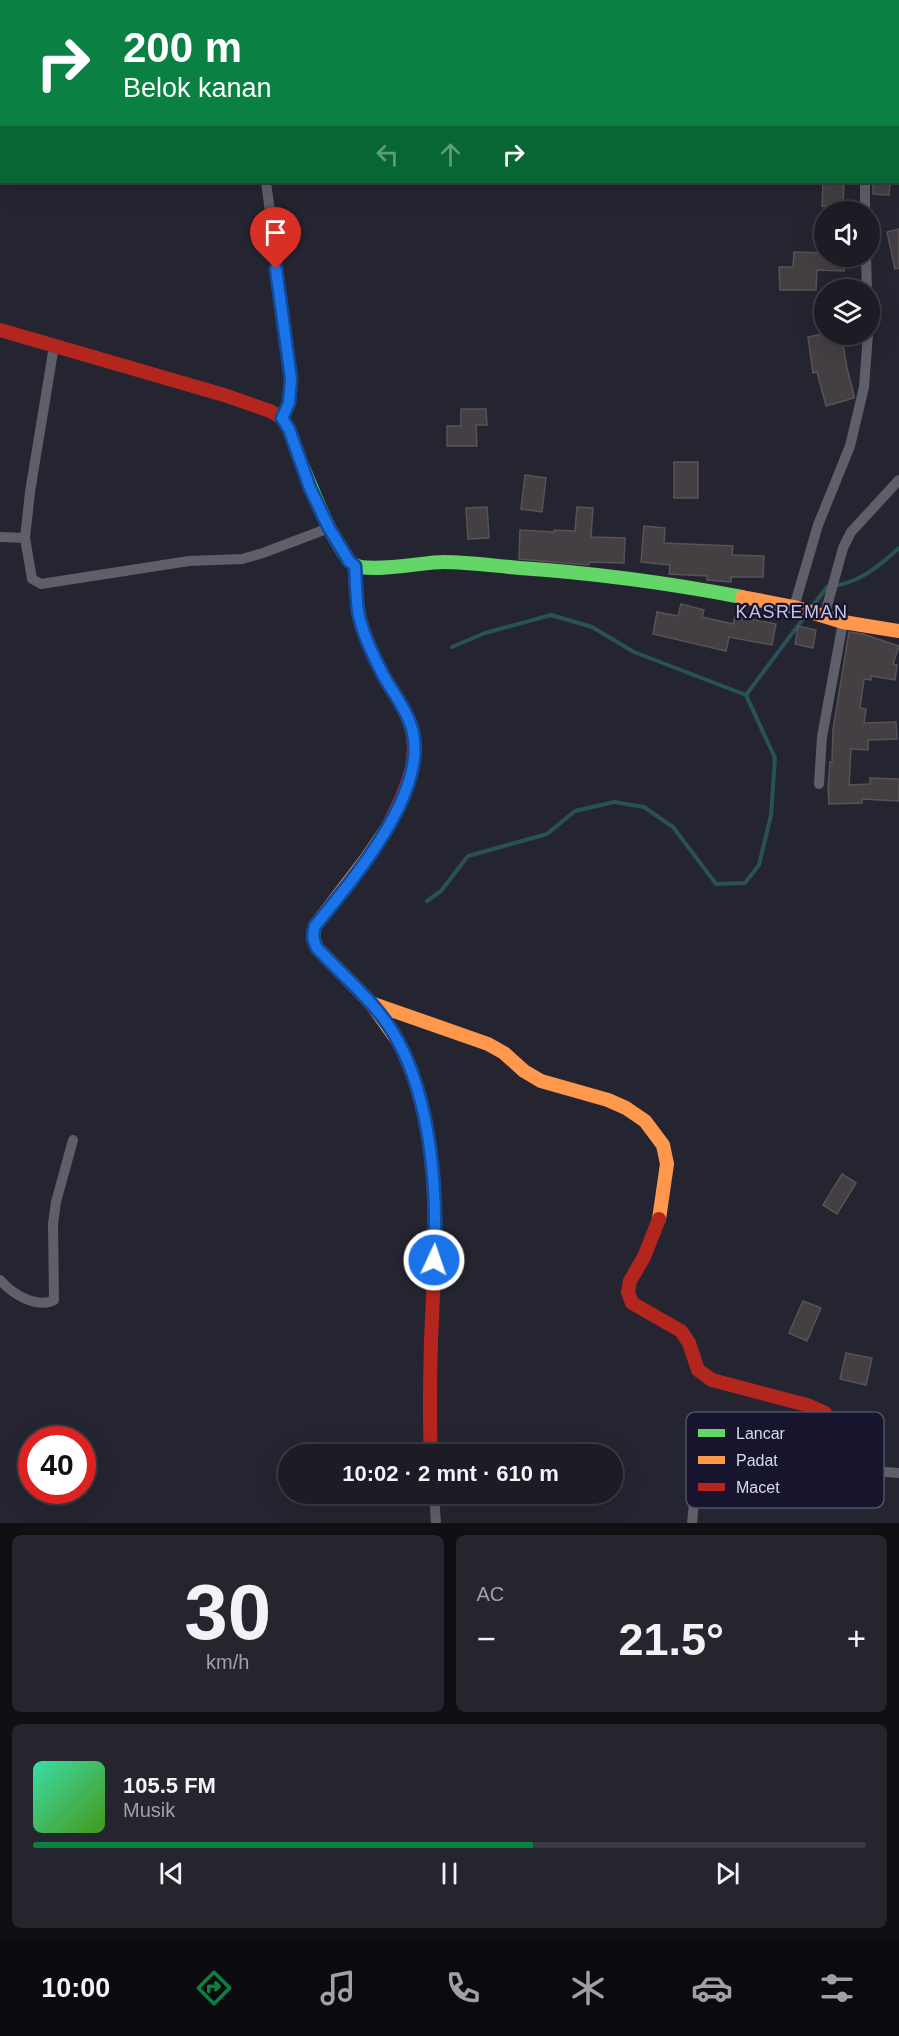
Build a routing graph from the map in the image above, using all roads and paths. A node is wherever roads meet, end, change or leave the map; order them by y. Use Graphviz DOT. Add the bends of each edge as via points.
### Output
graph roads {
  1 [pos="266,183"];
  2 [pos="865,183"];
  3 [pos="865,201"];
  4 [pos="0,330"];
  5 [pos="867,345"];
  6 [pos="54,346"];
  7 [pos="282,418"];
  8 [pos="899,480"];
  9 [pos="329,528"];
  10 [pos="0,537"];
  11 [pos="25,538"];
  12 [pos="355,566"];
  13 [pos="799,609"];
  14 [pos="821,616"];
  15 [pos="843,622"];
  16 [pos="899,631"];
  17 [pos="819,784"];
  18 [pos="371,1003"];
  19 [pos="73,1140"];
  20 [pos="0,1280"];
  21 [pos="823,1412"];
  22 [pos="431,1444"];
  23 [pos="884,1472"];
  24 [pos="899,1473"];
  25 [pos="435,1504"];
  26 [pos="694,1508"];
  27 [pos="436,1523"];
  28 [pos="692,1523"];
  1 -- 7 [label="street" via="290,363 291,392"];
  2 -- 3 [label="street"];
  4 -- 6 [label="street"];
  5 -- 13 [label="street" via="864,387 850,446 818,525"];
  6 -- 7 [label="street" via="224,395"];
  6 -- 11 [label="street"];
  7 -- 9 [label="street"];
  8 -- 14 [label="street" via="851,532"];
  9 -- 11 [label="street" via="242,559 189,561 41,584 32,579"];
  9 -- 12 [label="street"];
  10 -- 11 [label="street"];
  12 -- 13 [label="street" via="444,562 576,572 674,584"];
  12 -- 18 [label="street" via="358,613 369,645 410,723 414,758 395,814 362,868 315,926 313,940"];
  13 -- 14 [label="street"];
  14 -- 15 [label="street"];
  15 -- 16 [label="street"];
  15 -- 17 [label="street" via="822,737"];
  18 -- 21 [label="street" via="488,1044 541,1081 608,1100 645,1121 663,1145 667,1164 658,1219 630,1281 632,1303 681,1331 698,1370 712,1380"];
  18 -- 22 [label="street" via="398,1040 411,1069 423,1110 433,1179 436,1221 429,1361"];
  19 -- 20 [label="street" via="53,1224 54,1300 46,1304 33,1302"];
  23 -- 24 [label="street"];
  25 -- 27 [label="street"];
  26 -- 28 [label="street"];
}
